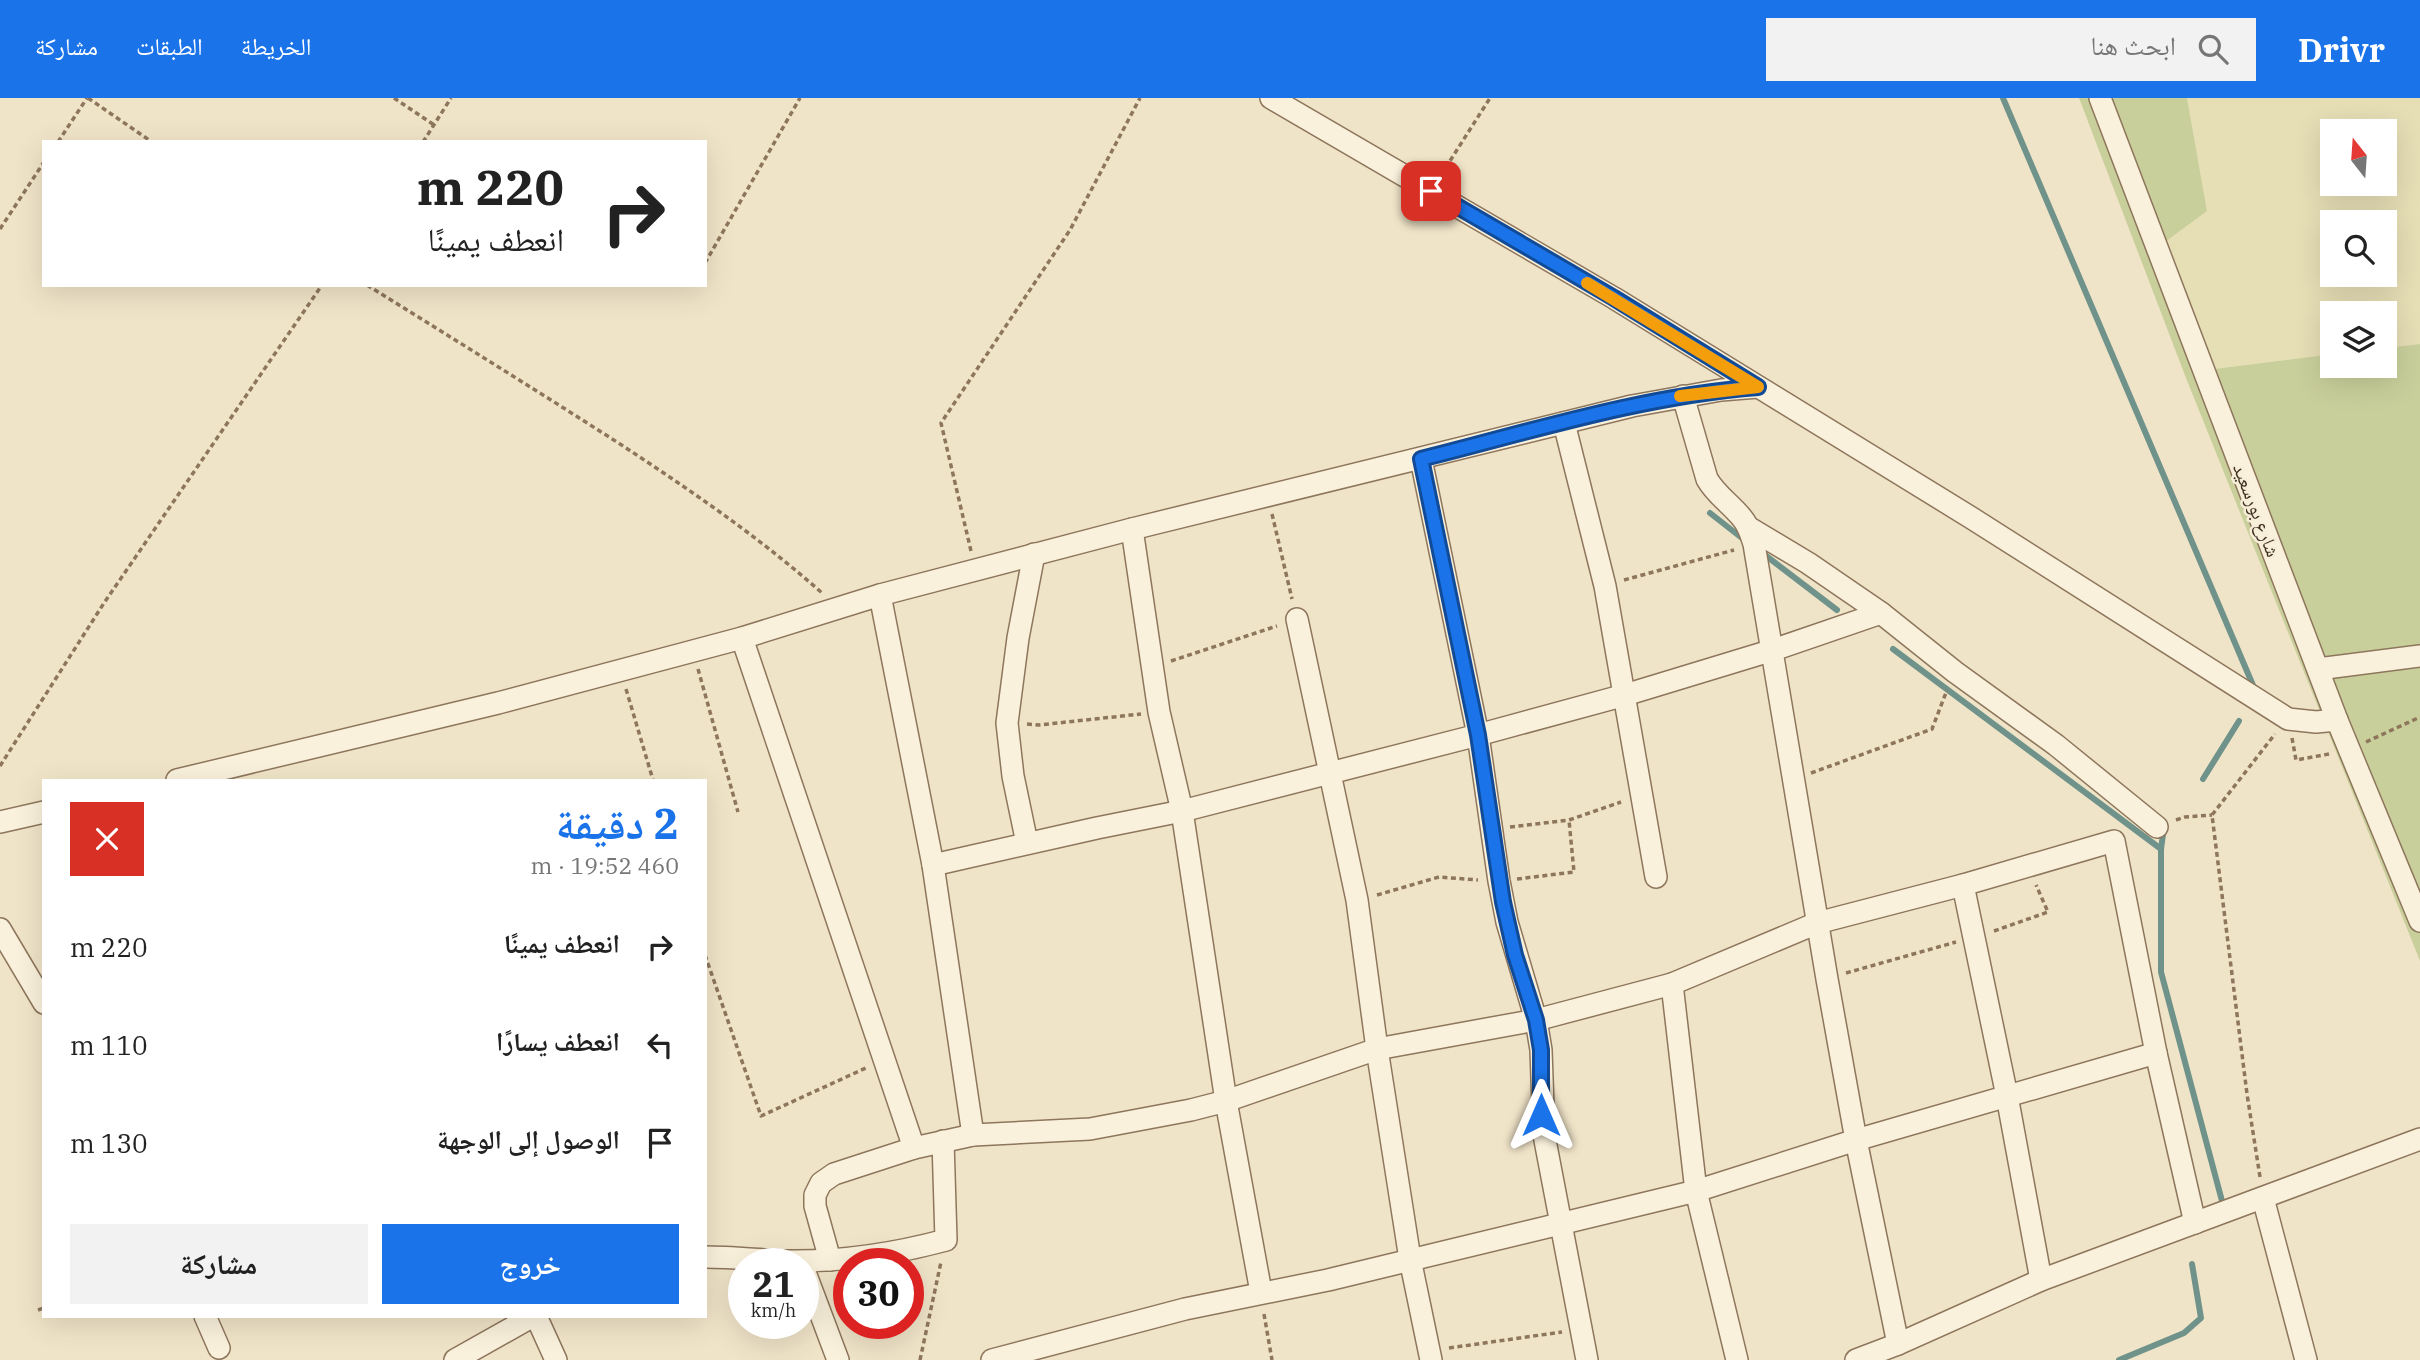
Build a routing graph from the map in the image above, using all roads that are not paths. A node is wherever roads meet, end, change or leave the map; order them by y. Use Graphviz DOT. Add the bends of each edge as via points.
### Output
graph roads {
  1 [pos="1271,98"];
  2 [pos="2099,98"];
  3 [pos="1758,387"];
  4 [pos="1683,396"];
  5 [pos="1564,423"];
  6 [pos="1421,459"];
  7 [pos="1132,529"];
  8 [pos="1751,536"];
  9 [pos="1034,554"];
  10 [pos="880,595"];
  11 [pos="1881,614"];
  12 [pos="1297,619"];
  13 [pos="742,638"];
  14 [pos="1773,650"];
  15 [pos="2420,656"];
  16 [pos="2318,669"];
  17 [pos="1625,695"];
  18 [pos="2337,720"];
  19 [pos="1478,735"];
  20 [pos="1330,773"];
  21 [pos="181,779"];
  22 [pos="1182,811"];
  23 [pos="42,812"];
  24 [pos="0,822"];
  25 [pos="2157,827"];
  26 [pos="1027,843"];
  27 [pos="933,865"];
  28 [pos="1656,877"];
  29 [pos="1963,886"];
  30 [pos="2420,921"];
  31 [pos="1817,923"];
  32 [pos="0,929"];
  33 [pos="1672,984"];
  34 [pos="42,1000"];
  35 [pos="1536,1020"];
  36 [pos="1377,1049"];
  37 [pos="2156,1053"];
  38 [pos="2007,1096"];
  39 [pos="1226,1101"];
  40 [pos="973,1135"];
  41 [pos="2420,1139"];
  42 [pos="1856,1140"];
  43 [pos="943,1141"];
  44 [pos="914,1147"];
  45 [pos="1696,1191"];
  46 [pos="2263,1198"];
  47 [pos="2195,1223"];
  48 [pos="1562,1225"];
  49 [pos="707,1257"];
  50 [pos="728,1259"];
  51 [pos="1410,1259"];
  52 [pos="830,1260"];
  53 [pos="819,1262"];
  54 [pos="2041,1280"];
  55 [pos="1261,1292"];
  56 [pos="819,1309"];
  57 [pos="206,1318"];
  58 [pos="530,1318"];
  59 [pos="535,1318"];
  60 [pos="1898,1344"];
  61 [pos="219,1348"];
  62 [pos="1052,1352"];
  63 [pos="1429,1355"];
  64 [pos="455,1360"];
  65 [pos="556,1360"];
  66 [pos="838,1360"];
  67 [pos="992,1360"];
  68 [pos="1587,1360"];
  69 [pos="1737,1360"];
  70 [pos="1856,1360"];
  71 [pos="2306,1360"];
  1 -- 3 [label="street"];
  2 -- 16 [label="street, شارع بورسعيد"];
  3 -- 4 [label="street"];
  3 -- 18 [label="street" via="2288,719"];
  4 -- 5 [label="street"];
  4 -- 8 [label="street" via="1707,480 1742,518"];
  5 -- 6 [label="street"];
  5 -- 17 [label="street" via="1605,586"];
  6 -- 7 [label="street"];
  6 -- 19 [label="street"];
  7 -- 9 [label="street"];
  7 -- 22 [label="street" via="1159,712"];
  8 -- 11 [label="street" via="1808,563"];
  8 -- 14 [label="street"];
  9 -- 10 [label="street"];
  9 -- 26 [label="street" via="1007,723"];
  10 -- 13 [label="street"];
  10 -- 27 [label="street"];
  11 -- 14 [label="street"];
  11 -- 25 [label="street"];
  12 -- 20 [label="street"];
  13 -- 21 [label="street" via="376,734"];
  13 -- 44 [label="street"];
  14 -- 17 [label="street"];
  14 -- 31 [label="street"];
  15 -- 16 [label="street"];
  16 -- 18 [label="street, شارع بورسعيد"];
  17 -- 19 [label="street"];
  17 -- 28 [label="street"];
  18 -- 30 [label="street, شارع بورسعيد"];
  19 -- 20 [label="street"];
  19 -- 35 [label="street" via="1499,881 1515,955"];
  20 -- 22 [label="street"];
  20 -- 36 [label="street" via="1357,900"];
  22 -- 26 [label="street"];
  22 -- 39 [label="street"];
  23 -- 24 [label="street"];
  26 -- 27 [label="street"];
  27 -- 40 [label="street"];
  29 -- 31 [label="street"];
  29 -- 37 [label="street" via="2114,841"];
  29 -- 38 [label="street"];
  31 -- 33 [label="street"];
  31 -- 42 [label="street"];
  32 -- 34 [label="street"];
  33 -- 35 [label="street"];
  33 -- 45 [label="street"];
  35 -- 36 [label="street"];
  35 -- 48 [label="street" via="1541,1115"];
  36 -- 39 [label="street"];
  36 -- 51 [label="street"];
  37 -- 38 [label="street"];
  37 -- 47 [label="street"];
  38 -- 42 [label="street"];
  38 -- 54 [label="street"];
  39 -- 40 [label="street" via="1090,1129"];
  39 -- 55 [label="street"];
  40 -- 43 [label="street"];
  41 -- 46 [label="street"];
  42 -- 45 [label="street"];
  42 -- 60 [label="street"];
  43 -- 44 [label="street"];
  43 -- 52 [label="street" via="946,1240"];
  44 -- 52 [label="street" via="834,1174 821,1184 815,1206"];
  45 -- 48 [label="street"];
  45 -- 69 [label="street"];
  46 -- 47 [label="street"];
  46 -- 71 [label="street"];
  47 -- 54 [label="street"];
  48 -- 51 [label="street"];
  48 -- 68 [label="street"];
  49 -- 50 [label="street"];
  51 -- 55 [label="street"];
  51 -- 63 [label="street"];
  52 -- 53 [label="street"];
  54 -- 60 [label="street"];
  55 -- 62 [label="street"];
  56 -- 66 [label="street"];
  57 -- 61 [label="street"];
  58 -- 64 [label="street"];
  59 -- 65 [label="street"];
  60 -- 70 [label="street"];
  62 -- 67 [label="street"];
}
